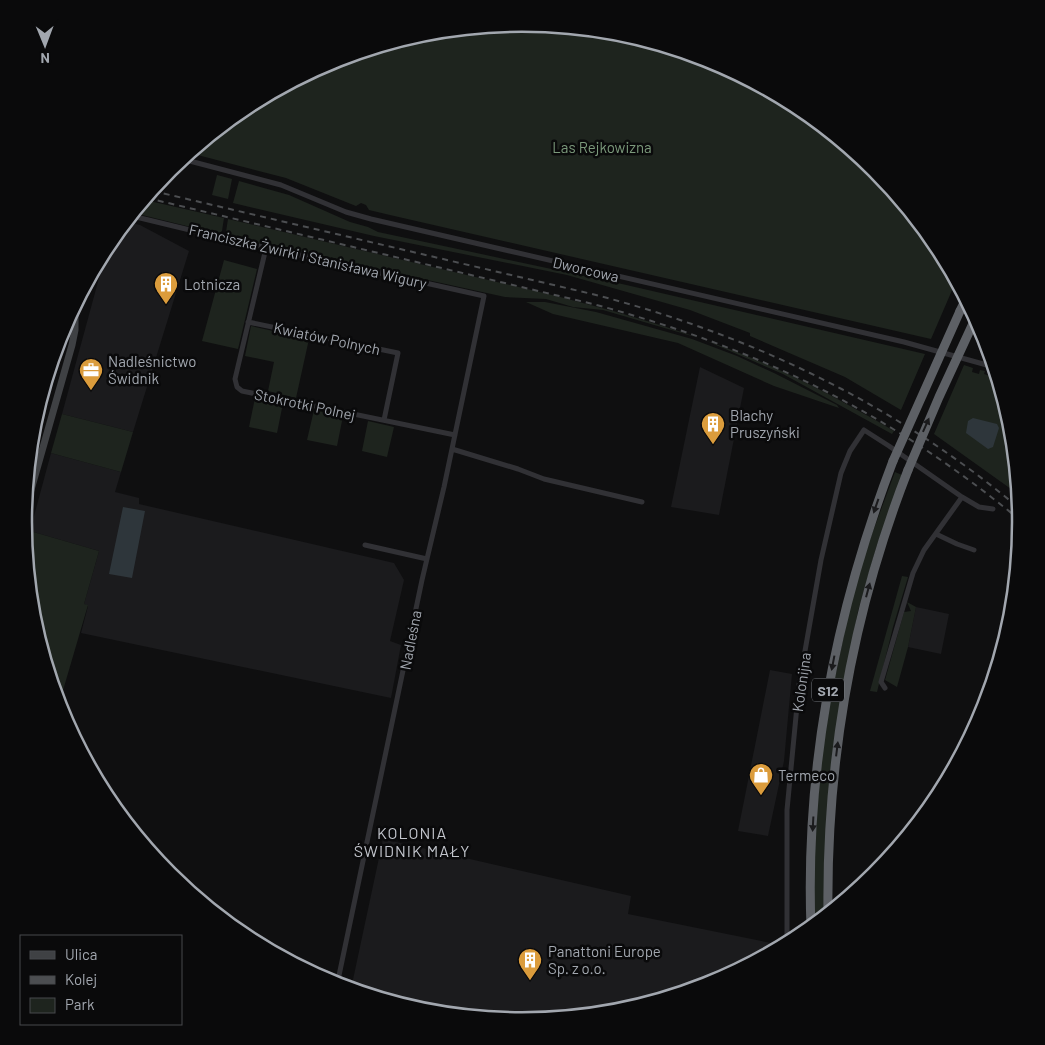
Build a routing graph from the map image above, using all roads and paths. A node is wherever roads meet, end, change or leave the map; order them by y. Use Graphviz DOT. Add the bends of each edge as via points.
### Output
graph roads {
  1 [pos="190,162"];
  2 [pos="139,218"];
  3 [pos="266,248"];
  4 [pos="484,296"];
  5 [pos="962,307"];
  6 [pos="248,322"];
  7 [pos="971,327"];
  8 [pos="73,328"];
  9 [pos="986,365"];
  10 [pos="384,420"];
  11 [pos="455,435"];
  12 [pos="452,449"];
  13 [pos="36,474"];
  14 [pos="962,497"];
  15 [pos="642,502"];
  16 [pos="993,509"];
  17 [pos="936,534"];
  18 [pos="365,545"];
  19 [pos="974,550"];
  20 [pos="427,559"];
  21 [pos="886,688"];
  22 [pos="828,905"];
  23 [pos="811,918"];
  24 [pos="787,935"];
  25 [pos="339,976"];
  1 -- 9 [label="street, Dworcowa" via="281,185 371,219 904,342"];
  2 -- 3 [label="street, Franciszka Żwirki i Stanisława Wigury"];
  3 -- 4 [label="street, Franciszka Żwirki i Stanisława Wigury"];
  3 -- 6 [label="street, Stokrotki Polnej"];
  4 -- 11 [label="street, Nadleśna"];
  5 -- 23 [label="highway, S12, one-way, bridge" via="893,461 852,583 826,704 817,772 812,827"];
  6 -- 10 [label="street, Stokrotki Polnej" via="235,383 239,389"];
  6 -- 10 [label="street, Kwiatów Polnych" via="398,353"];
  22 -- 7 [label="highway, S12, one-way, bridge" via="836,754 856,637 889,520 935,404"];
  8 -- 13 [label="main road" via="73,341"];
  10 -- 11 [label="street, Stokrotki Polnej"];
  11 -- 12 [label="street, Nadleśna"];
  12 -- 15 [label="street" via="544,479"];
  12 -- 20 [label="street, Nadleśna"];
  14 -- 16 [label="street" via="980,507"];
  14 -- 17 [label="street"];
  14 -- 24 [label="street, Kolonijna" via="864,430 850,451 841,474 822,560 799,685 787,810"];
  17 -- 19 [label="street"];
  17 -- 21 [label="street" via="918,561 908,588 881,682"];
  18 -- 20 [label="street"];
  20 -- 25 [label="street, Nadleśna"];
}
